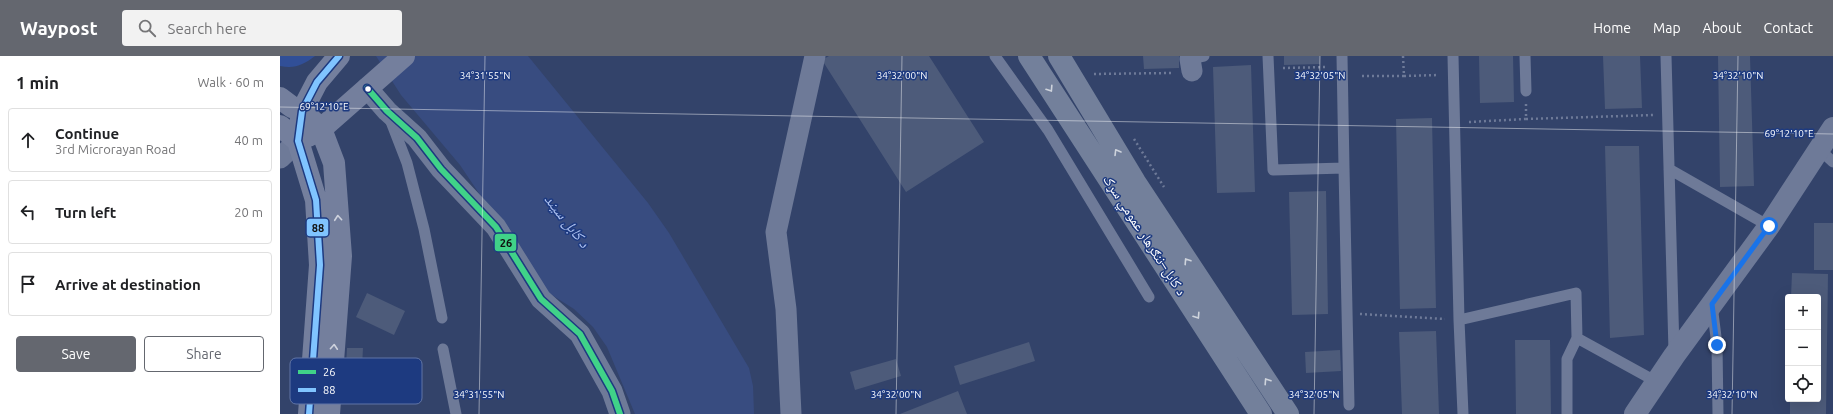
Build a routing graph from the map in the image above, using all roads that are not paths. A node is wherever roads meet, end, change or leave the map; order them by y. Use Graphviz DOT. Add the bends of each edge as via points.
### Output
graph roads {
  1 [pos="339,56"];
  2 [pos="404,56"];
  3 [pos="815,56"];
  4 [pos="995,56"];
  5 [pos="1029,56"];
  6 [pos="1059,56"];
  7 [pos="1268,56"];
  8 [pos="1453,56"];
  9 [pos="1525,56"];
  10 [pos="1666,56"];
  11 [pos="1342,62"];
  12 [pos="374,81"];
  13 [pos="1526,91"];
  14 [pos="280,98"];
  15 [pos="302,111"];
  16 [pos="387,111"];
  17 [pos="280,126"];
  18 [pos="1833,128"];
  19 [pos="321,129"];
  20 [pos="298,141"];
  21 [pos="1826,155"];
  22 [pos="280,158"];
  23 [pos="1344,168"];
  24 [pos="1669,169"];
  25 [pos="1769,226"];
  26 [pos="1149,297"];
  27 [pos="1712,304"];
  28 [pos="442,318"];
  29 [pos="1460,320"];
  30 [pos="1577,338"];
  31 [pos="443,350"];
  32 [pos="1674,356"];
  33 [pos="313,358"];
  34 [pos="333,358"];
  35 [pos="1658,382"];
  36 [pos="310,404"];
  37 [pos="330,404"];
  38 [pos="1349,405"];
  39 [pos="309,414"];
  40 [pos="329,414"];
  41 [pos="456,414"];
  42 [pos="620,414"];
  43 [pos="791,414"];
  44 [pos="1261,414"];
  45 [pos="1288,414"];
  46 [pos="1463,414"];
  47 [pos="1567,414"];
  48 [pos="1635,414"];
  49 [pos="1718,414"];
  1 -- 15 [label="main road" via="317,82"];
  2 -- 12 [label="main road"];
  3 -- 43 [label="street" via="776,232 786,309"];
  4 -- 26 [label="lane" via="1048,130"];
  5 -- 44 [label="highway, د کابل–ننګرهار عمومي سړک, one-way"];
  45 -- 6 [label="highway, د کابل–ننګرهار عمومي سړک, one-way" via="1135,182"];
  7 -- 23 [label="lane" via="1273,170"];
  8 -- 29 [label="lane"];
  9 -- 13 [label="lane"];
  10 -- 24 [label="lane"];
  11 -- 23 [label="lane"];
  12 -- 16 [label="street"];
  12 -- 19 [label="main road"];
  14 -- 15 [label="main road"];
  15 -- 19 [label="main road"];
  15 -- 20 [label="main road"];
  16 -- 28 [label="lane" via="407,163 424,229"];
  16 -- 42 [label="street" via="417,138 441,169 496,228 542,299 580,334 612,390"];
  17 -- 20 [label="main road"];
  18 -- 21 [label="street"];
  19 -- 20 [label="main road"];
  34 -- 19 [label="main road, one-way" via="341,256 334,163"];
  20 -- 22 [label="street"];
  20 -- 33 [label="main road" via="316,200 320,265"];
  21 -- 25 [label="street"];
  23 -- 38 [label="lane"];
  24 -- 25 [label="lane"];
  24 -- 32 [label="lane"];
  25 -- 27 [label="street"];
  27 -- 32 [label="street"];
  27 -- 49 [label="lane" via="1717,345"];
  29 -- 30 [label="lane" via="1576,293"];
  29 -- 46 [label="lane"];
  30 -- 35 [label="lane"];
  30 -- 47 [label="lane" via="1567,359"];
  31 -- 41 [label="lane"];
  32 -- 35 [label="street"];
  35 -- 48 [label="street"];
  36 -- 39 [label="main road"];
  40 -- 37 [label="main road, one-way"];
}
